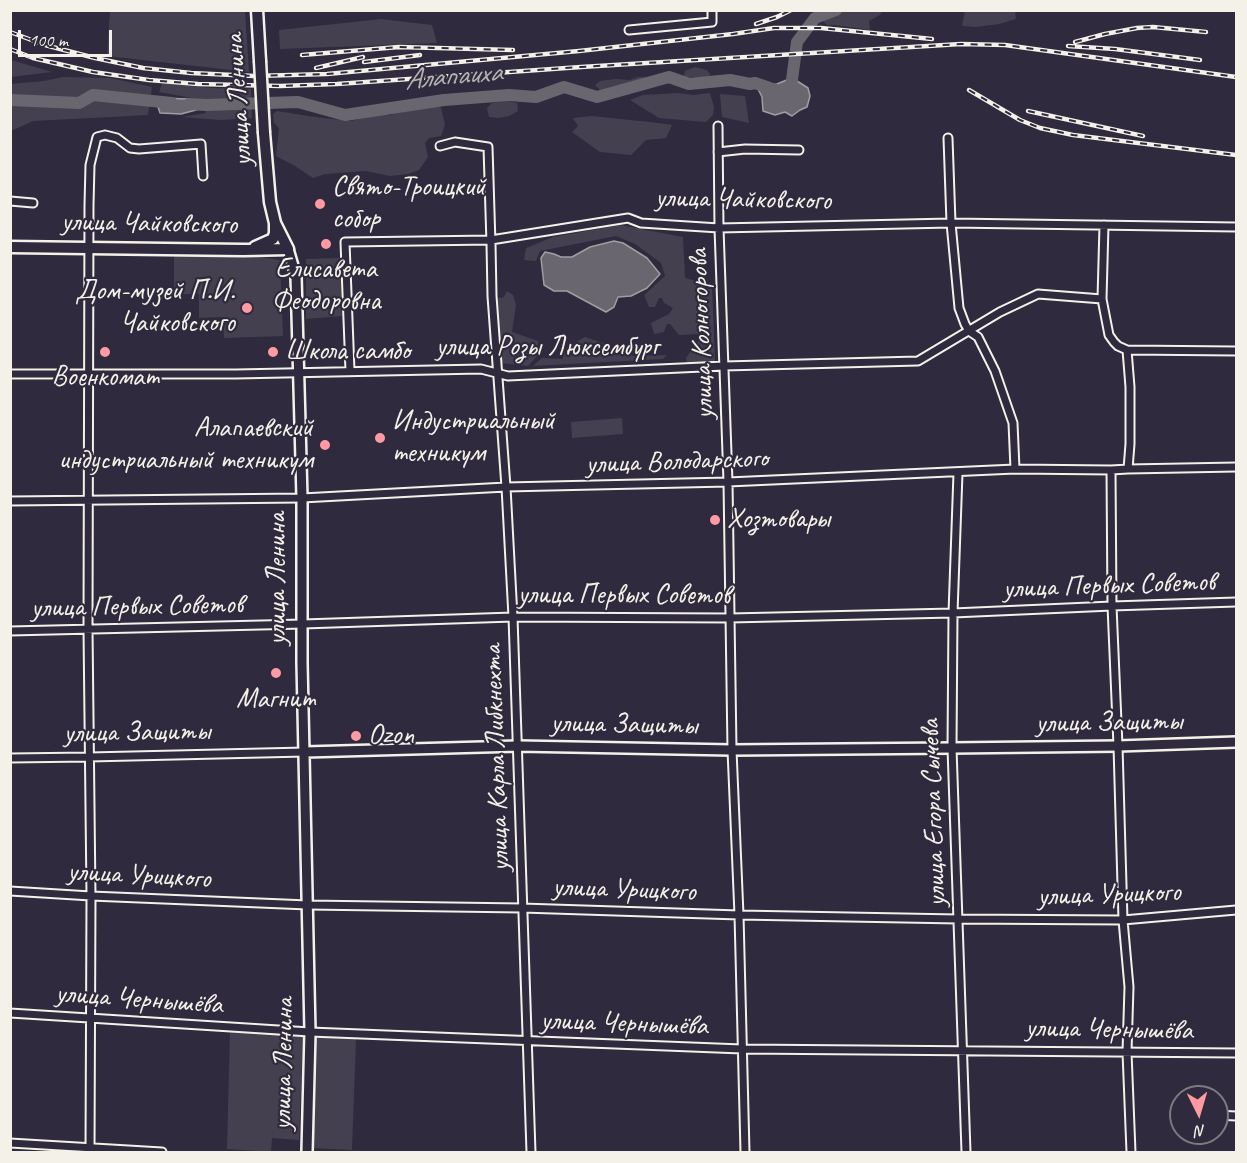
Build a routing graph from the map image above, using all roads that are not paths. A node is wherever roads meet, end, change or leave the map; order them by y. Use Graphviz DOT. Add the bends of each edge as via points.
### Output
graph roads {
  1 [pos="257,10"];
  2 [pos="712,10"];
  3 [pos="629,30"];
  4 [pos="718,126"];
  5 [pos="948,138"];
  6 [pos="441,146"];
  7 [pos="799,150"];
  8 [pos="718,152"];
  9 [pos="203,176"];
  10 [pos="10,201"];
  11 [pos="33,203"];
  12 [pos="275,223"];
  13 [pos="951,223"];
  14 [pos="1104,225"];
  15 [pos="1236,227"];
  16 [pos="719,228"];
  17 [pos="491,240"];
  18 [pos="10,247"];
  19 [pos="89,248"];
  20 [pos="288,249"];
  21 [pos="243,250"];
  22 [pos="1102,299"];
  23 [pos="969,331"];
  24 [pos="1127,350"];
  25 [pos="1236,351"];
  26 [pos="724,366"];
  27 [pos="350,371"];
  28 [pos="88,373"];
  29 [pos="299,373"];
  30 [pos="497,373"];
  31 [pos="10,374"];
  32 [pos="1236,467"];
  33 [pos="1015,469"];
  34 [pos="1128,469"];
  35 [pos="1111,471"];
  36 [pos="958,473"];
  37 [pos="728,482"];
  38 [pos="506,487"];
  39 [pos="302,498"];
  40 [pos="89,499"];
  41 [pos="10,501"];
  42 [pos="1236,602"];
  43 [pos="1112,606"];
  44 [pos="953,614"];
  45 [pos="513,617"];
  46 [pos="730,618"];
  47 [pos="303,624"];
  48 [pos="88,629"];
  49 [pos="10,631"];
  50 [pos="1236,742"];
  51 [pos="518,746"];
  52 [pos="1118,746"];
  53 [pos="952,748"];
  54 [pos="732,750"];
  55 [pos="304,752"];
  56 [pos="89,757"];
  57 [pos="10,758"];
  58 [pos="10,891"];
  59 [pos="91,896"];
  60 [pos="308,905"];
  61 [pos="522,908"];
  62 [pos="1236,910"];
  63 [pos="739,915"];
  64 [pos="958,919"];
  65 [pos="1123,920"];
  66 [pos="10,1013"];
  67 [pos="90,1018"];
  68 [pos="310,1032"];
  69 [pos="528,1041"];
  70 [pos="742,1049"];
  71 [pos="962,1050"];
  72 [pos="1127,1052"];
  73 [pos="1236,1053"];
  74 [pos="10,1143"];
  75 [pos="90,1150"];
  76 [pos="162,1152"];
  77 [pos="307,1152"];
  78 [pos="531,1152"];
  79 [pos="745,1152"];
  80 [pos="966,1152"];
  81 [pos="1131,1152"];
  1 -- 12 [label="main road, улица Ленина, bridge" via="264,133"];
  2 -- 3 [label="street" via="712,22"];
  4 -- 8 [label="street, улица Колногорова"];
  5 -- 13 [label="street"];
  6 -- 17 [label="street, улица Карла Либкнехта" via="454,142 488,147"];
  7 -- 8 [label="street"];
  8 -- 16 [label="street, улица Колногорова"];
  9 -- 19 [label="street" via="201,144 139,149 130,148 117,138 97,137 90,165"];
  10 -- 11 [label="street"];
  12 -- 20 [label="main road, улица Ленина"];
  12 -- 21 [label="main road" via="273,238"];
  13 -- 14 [label="street, улица Чайковского"];
  13 -- 16 [label="street, улица Чайковского"];
  13 -- 23 [label="street" via="959,308"];
  14 -- 15 [label="street, улица Чайковского"];
  14 -- 22 [label="street"];
  16 -- 17 [label="street, улица Чайковского" via="641,223 628,218"];
  16 -- 26 [label="street, улица Колногорова"];
  17 -- 27 [label="street, улица Чайковского" via="345,242"];
  17 -- 30 [label="street, улица Карла Либкнехта"];
  18 -- 19 [label="main road, улица Чайковского"];
  19 -- 21 [label="main road, улица Чайковского"];
  19 -- 28 [label="street"];
  20 -- 21 [label="main road, улица Чайковского"];
  20 -- 29 [label="street, улица Ленина" via="296,276"];
  22 -- 23 [label="street, улица Розы Люксембург" via="1038,294"];
  22 -- 24 [label="street" via="1109,335"];
  23 -- 26 [label="street, улица Розы Люксембург" via="918,361"];
  23 -- 33 [label="street" via="978,338 995,372 1013,423"];
  24 -- 25 [label="street"];
  24 -- 34 [label="street"];
  26 -- 30 [label="street, улица Розы Люксембург" via="508,376"];
  26 -- 37 [label="street, улица Колногорова"];
  27 -- 29 [label="street, улица Розы Люксембург"];
  27 -- 30 [label="street, улица Розы Люксембург" via="482,369"];
  28 -- 29 [label="street, улица Розы Люксембург"];
  28 -- 31 [label="street, улица Розы Люксембург"];
  28 -- 40 [label="street"];
  29 -- 39 [label="street, улица Ленина"];
  30 -- 38 [label="street, улица Карла Либкнехта"];
  32 -- 34 [label="street, улица Володарского"];
  33 -- 35 [label="street, улица Володарского"];
  33 -- 36 [label="street, улица Володарского"];
  34 -- 35 [label="street, улица Володарского"];
  35 -- 43 [label="street"];
  36 -- 37 [label="street, улица Володарского"];
  36 -- 44 [label="street, улица Егора Сычева"];
  37 -- 38 [label="street, улица Володарского"];
  37 -- 46 [label="street, улица Колногорова"];
  38 -- 39 [label="street, улица Володарского"];
  38 -- 45 [label="street, улица Карла Либкнехта"];
  39 -- 40 [label="street, улица Володарского"];
  39 -- 47 [label="street, улица Ленина"];
  40 -- 41 [label="street, улица Володарского"];
  40 -- 48 [label="street"];
  42 -- 43 [label="street, улица Первых Советов"];
  43 -- 44 [label="street, улица Первых Советов"];
  43 -- 52 [label="street"];
  44 -- 46 [label="street, улица Первых Советов"];
  44 -- 53 [label="street, улица Егора Сычева"];
  45 -- 46 [label="street, улица Первых Советов"];
  45 -- 47 [label="street, улица Первых Советов"];
  45 -- 51 [label="street, улица Карла Либкнехта"];
  46 -- 54 [label="street, улица Колногорова"];
  47 -- 48 [label="street, улица Первых Советов"];
  47 -- 55 [label="street, улица Ленина"];
  48 -- 49 [label="street, улица Первых Советов"];
  48 -- 56 [label="street"];
  50 -- 52 [label="street, улица Защиты"];
  51 -- 54 [label="street, улица Защиты"];
  51 -- 55 [label="street, улица Защиты"];
  51 -- 61 [label="street, улица Карла Либкнехта"];
  52 -- 53 [label="street, улица Защиты"];
  52 -- 65 [label="street"];
  53 -- 54 [label="street, улица Защиты"];
  53 -- 64 [label="street, улица Егора Сычева"];
  54 -- 63 [label="street, улица Колногорова"];
  55 -- 56 [label="street, улица Защиты"];
  55 -- 60 [label="street, улица Ленина"];
  56 -- 57 [label="street, улица Защиты"];
  56 -- 59 [label="street"];
  58 -- 59 [label="street, улица Урицкого"];
  59 -- 60 [label="street, улица Урицкого"];
  59 -- 67 [label="street"];
  60 -- 61 [label="street, улица Урицкого"];
  60 -- 68 [label="street, улица Ленина"];
  61 -- 63 [label="street, улица Урицкого"];
  61 -- 69 [label="street, улица Карла Либкнехта"];
  62 -- 65 [label="street, улица Урицкого"];
  63 -- 64 [label="street, улица Урицкого"];
  63 -- 70 [label="street, улица Колногорова"];
  64 -- 65 [label="street, улица Урицкого"];
  64 -- 71 [label="street, улица Егора Сычева"];
  65 -- 72 [label="street" via="1129,987"];
  66 -- 67 [label="street, улица Чернышёва"];
  67 -- 68 [label="street, улица Чернышёва"];
  67 -- 75 [label="street"];
  68 -- 69 [label="street, улица Чернышёва"];
  68 -- 77 [label="street, улица Ленина"];
  69 -- 70 [label="street, улица Чернышёва"];
  69 -- 78 [label="street, улица Карла Либкнехта"];
  70 -- 71 [label="street, улица Чернышёва"];
  70 -- 79 [label="street, улица Колногорова"];
  71 -- 72 [label="street, улица Чернышёва"];
  71 -- 80 [label="street, улица Егора Сычева"];
  72 -- 73 [label="street, улица Чернышёва"];
  72 -- 81 [label="street"];
  74 -- 75 [label="street"];
  75 -- 76 [label="street"];
}
